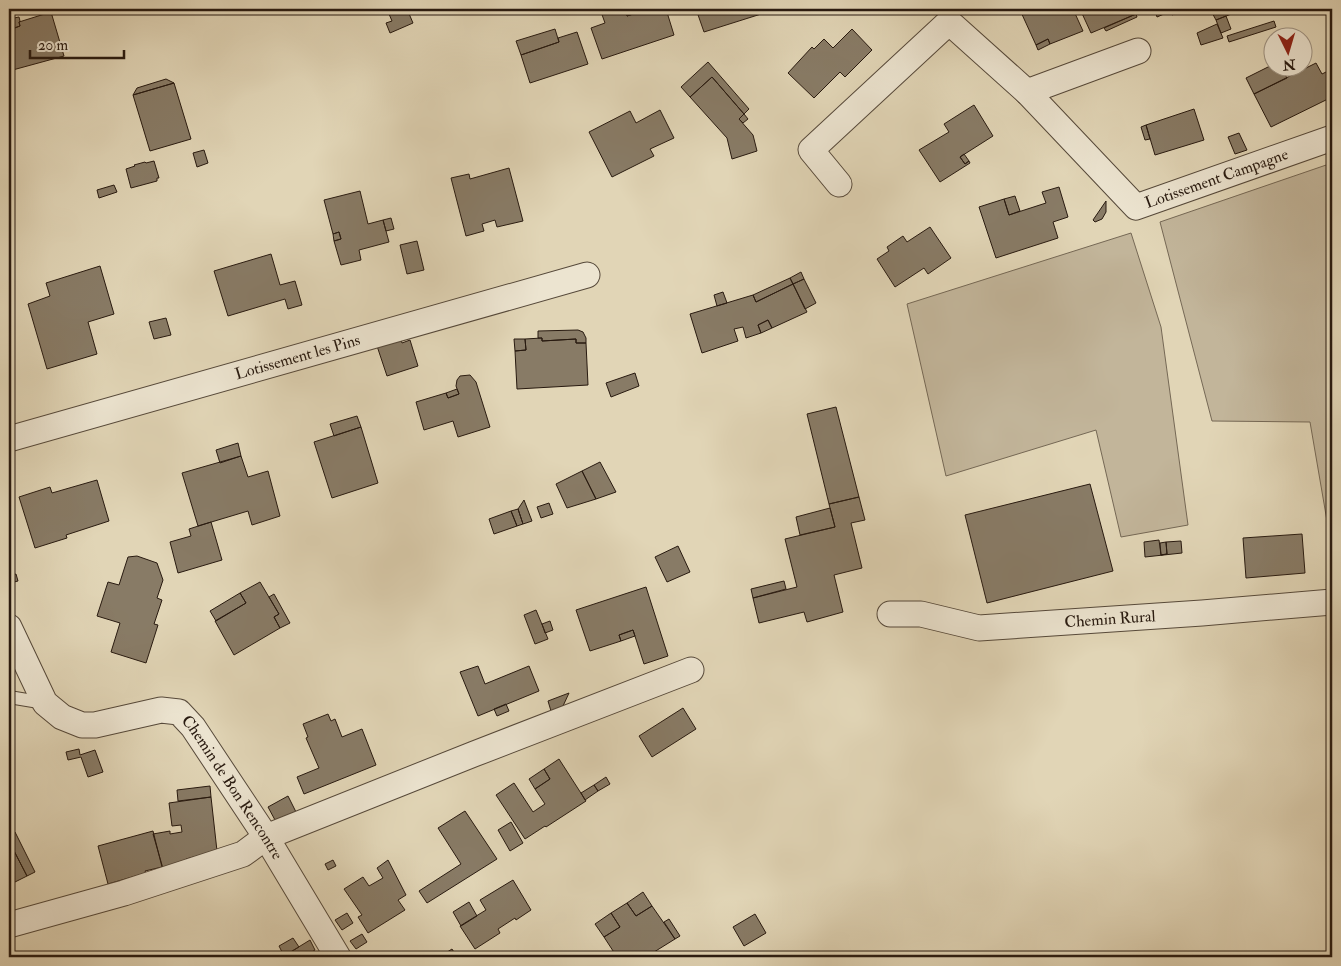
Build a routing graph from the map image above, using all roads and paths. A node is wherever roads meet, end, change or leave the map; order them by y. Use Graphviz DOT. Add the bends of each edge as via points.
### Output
graph roads {
  1 [pos="943,15"];
  2 [pos="1138,51"];
  3 [pos="1027,92"];
  4 [pos="1332,138"];
  5 [pos="839,184"];
  6 [pos="587,276"];
  7 [pos="9,439"];
  8 [pos="1332,602"];
  9 [pos="890,614"];
  10 [pos="9,627"];
  11 [pos="692,670"];
  12 [pos="9,698"];
  13 [pos="45,704"];
  14 [pos="266,837"];
  15 [pos="9,925"];
  16 [pos="338,957"];
  1 -- 3 [label="street, Lotissement Campagne"];
  1 -- 5 [label="street, Lotissement Campagne" via="811,150"];
  2 -- 3 [label="street"];
  3 -- 4 [label="street, Lotissement Campagne" via="1136,206"];
  6 -- 7 [label="street, Lotissement les Pins"];
  8 -- 9 [label="street, Chemin Rural" via="979,628 921,614"];
  10 -- 13 [label="street, Chemin de Bon Rencontre"];
  11 -- 14 [label="street"];
  12 -- 13 [label="lane"];
  13 -- 14 [label="street, Chemin de Bon Rencontre" via="62,717 82,725 161,710 179,712 193,727"];
  14 -- 15 [label="street" via="243,854 124,893"];
  14 -- 16 [label="street, Chemin de Bon Rencontre"];
}
